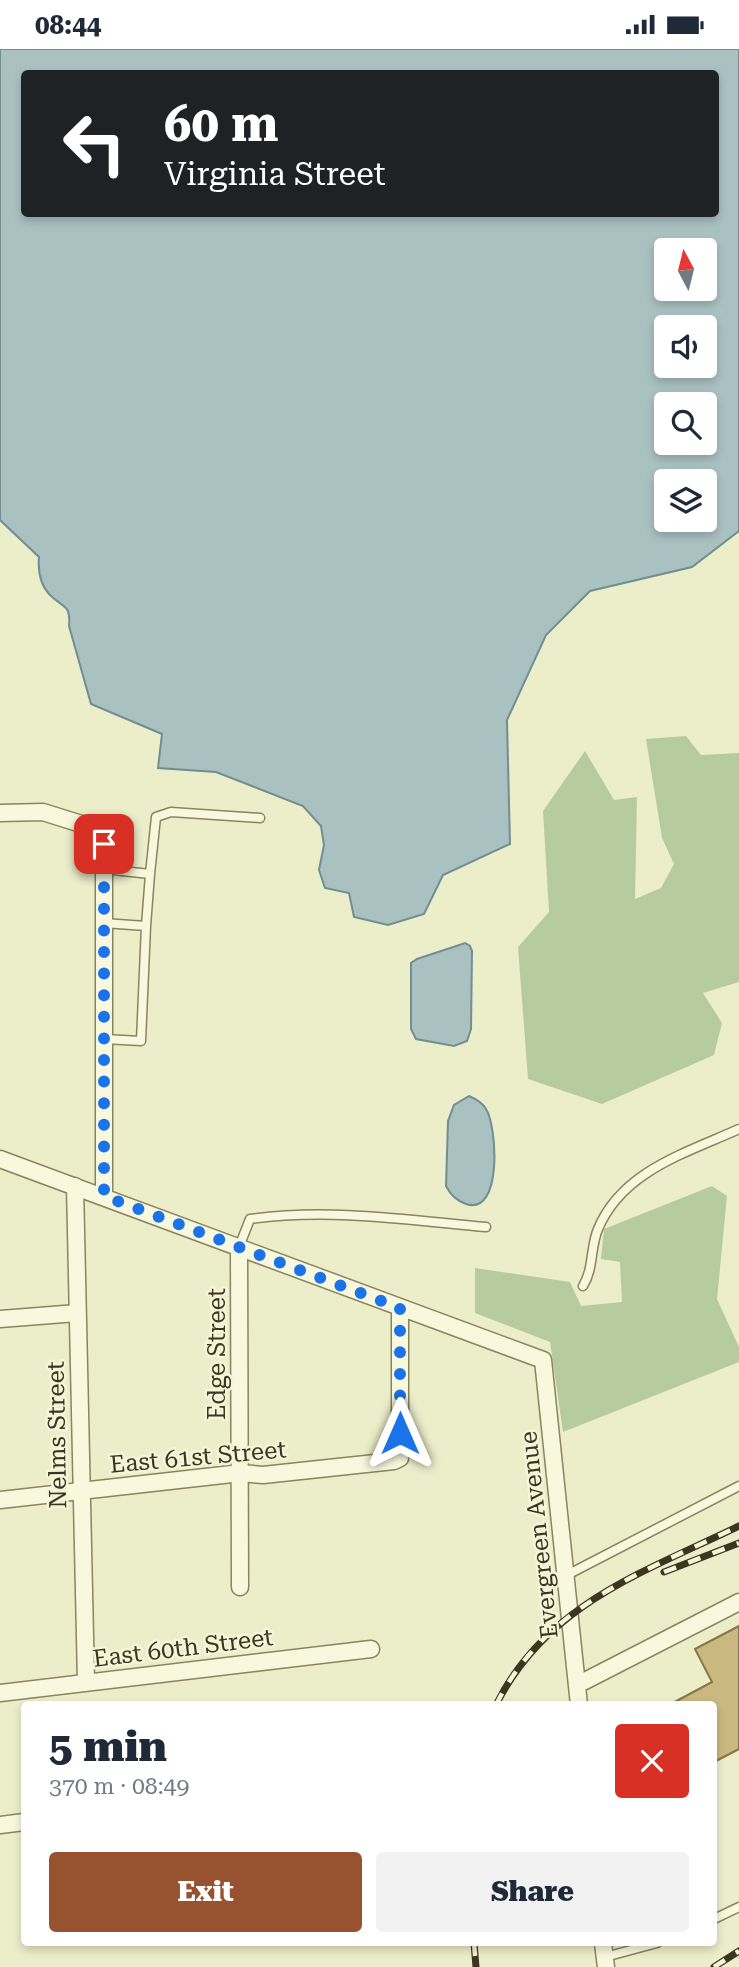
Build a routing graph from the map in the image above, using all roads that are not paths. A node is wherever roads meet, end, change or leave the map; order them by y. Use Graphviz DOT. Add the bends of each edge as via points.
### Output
graph roads {
  1 [pos="0,813"];
  2 [pos="260,818"];
  3 [pos="104,869"];
  4 [pos="149,874"];
  5 [pos="103,918"];
  6 [pos="146,926"];
  7 [pos="104,1039"];
  8 [pos="739,1129"];
  9 [pos="0,1159"];
  10 [pos="75,1186"];
  11 [pos="104,1196"];
  12 [pos="486,1227"];
  13 [pos="239,1247"];
  14 [pos="583,1286"];
  15 [pos="400,1308"];
  16 [pos="77,1313"];
  17 [pos="0,1319"];
  18 [pos="241,1473"];
  19 [pos="739,1486"];
  20 [pos="81,1492"];
  21 [pos="0,1500"];
  22 [pos="567,1575"];
  23 [pos="240,1587"];
  24 [pos="739,1602"];
  25 [pos="372,1649"];
  26 [pos="86,1682"];
  27 [pos="577,1685"];
  28 [pos="0,1693"];
  29 [pos="579,1701"];
  30 [pos="21,1822"];
  31 [pos="0,1825"];
  32 [pos="739,1907"];
  33 [pos="717,1918"];
  34 [pos="645,1946"];
  35 [pos="605,1956"];
  1 -- 3 [label="street" via="43,812 94,828 102,834"];
  2 -- 4 [label="lane" via="171,812 156,817"];
  3 -- 4 [label="lane"];
  3 -- 5 [label="street"];
  4 -- 6 [label="lane"];
  5 -- 6 [label="lane"];
  5 -- 7 [label="street"];
  6 -- 7 [label="lane" via="141,1041"];
  7 -- 11 [label="street"];
  8 -- 14 [label="lane" via="643,1173 618,1196 597,1230 590,1275"];
  9 -- 10 [label="street"];
  10 -- 11 [label="street"];
  10 -- 16 [label="street, Nelms Street"];
  11 -- 13 [label="street"];
  12 -- 13 [label="lane" via="332,1215 271,1216 250,1219"];
  13 -- 15 [label="street"];
  13 -- 18 [label="street, Edge Street"];
  15 -- 18 [label="street, East 61st Street" via="400,1458 263,1475"];
  15 -- 22 [label="street, Evergreen Avenue" via="543,1360"];
  16 -- 17 [label="street"];
  16 -- 20 [label="street, Nelms Street"];
  18 -- 20 [label="street, East 61st Street"];
  18 -- 23 [label="street, Edge Street"];
  19 -- 22 [label="lane"];
  20 -- 21 [label="street, East 61st Street"];
  20 -- 26 [label="street, Nelms Street"];
  22 -- 27 [label="street, Evergreen Avenue"];
  24 -- 27 [label="street"];
  25 -- 26 [label="street, East 60th Street"];
  26 -- 28 [label="street, East 60th Street"];
  27 -- 29 [label="street, Evergreen Avenue"];
  30 -- 31 [label="street"];
  32 -- 33 [label="lane"];
  34 -- 35 [label="lane"];
}
